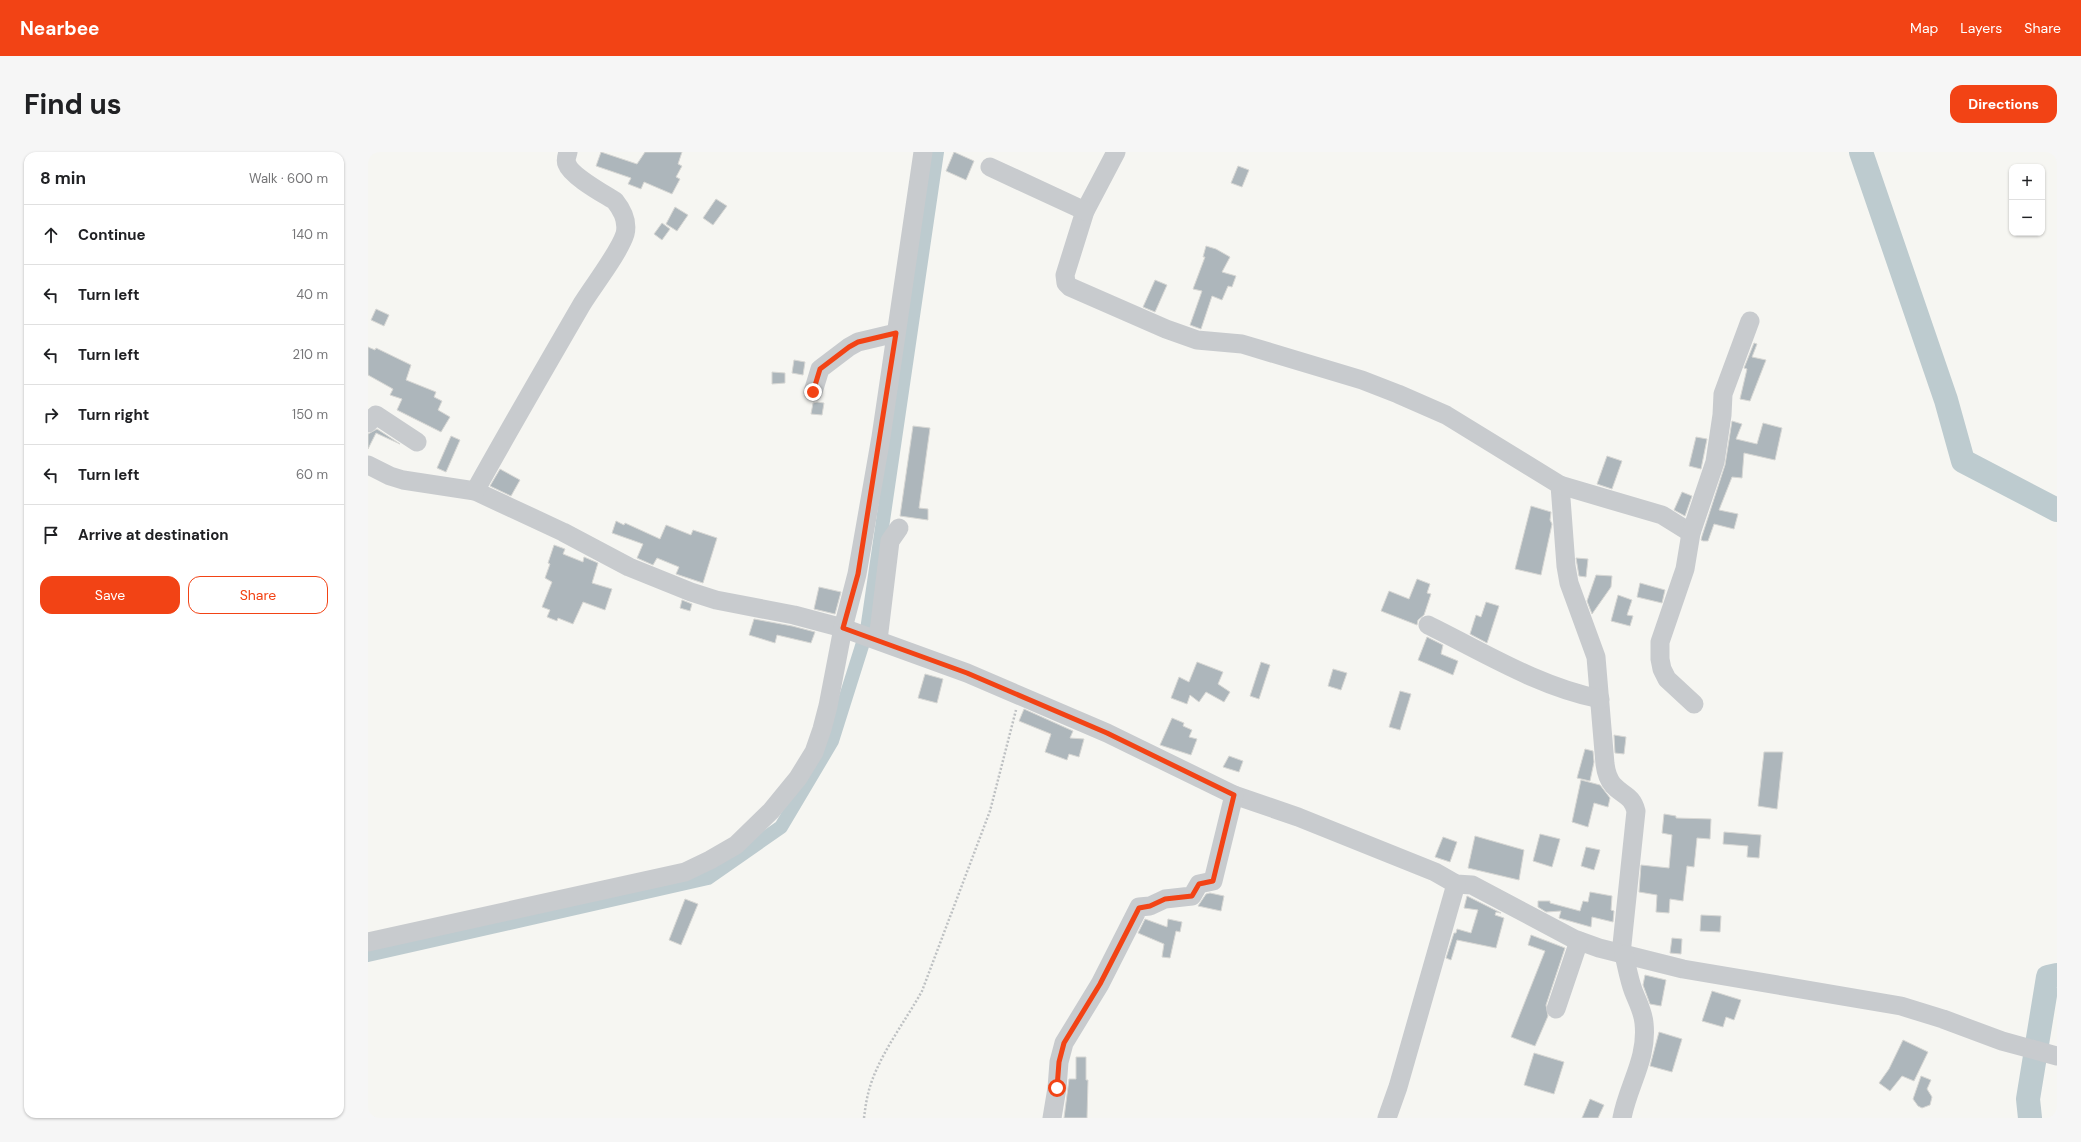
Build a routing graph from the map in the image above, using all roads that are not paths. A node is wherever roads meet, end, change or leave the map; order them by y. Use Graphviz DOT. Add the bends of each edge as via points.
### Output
graph roads {
  1 [pos="568,152"];
  2 [pos="923,152"];
  3 [pos="1116,152"];
  4 [pos="990,167"];
  5 [pos="1085,211"];
  6 [pos="1750,321"];
  7 [pos="896,333"];
  8 [pos="813,392"];
  9 [pos="368,423"];
  10 [pos="417,442"];
  11 [pos="369,468"];
  12 [pos="1560,485"];
  13 [pos="475,491"];
  14 [pos="899,528"];
  15 [pos="1691,533"];
  16 [pos="1428,625"];
  17 [pos="849,630"];
  18 [pos="876,639"];
  19 [pos="1600,699"];
  20 [pos="1694,704"];
  21 [pos="1234,795"];
  22 [pos="1456,884"];
  23 [pos="1579,941"];
  24 [pos="368,942"];
  25 [pos="1623,954"];
  26 [pos="1556,1009"];
  27 [pos="2057,1056"];
  28 [pos="1052,1118"];
  29 [pos="1387,1118"];
  30 [pos="1622,1118"];
  1 -- 13 [label="street" via="567,165 572,172 620,207 624,215 625,234 559,343"];
  2 -- 7 [label="street"];
  3 -- 5 [label="street"];
  4 -- 5 [label="street"];
  5 -- 12 [label="street" via="1065,275 1066,284 1070,288 1166,330 1197,340 1242,344 1362,380 1398,394 1446,416"];
  6 -- 15 [label="street" via="1723,394 1715,462"];
  7 -- 8 [label="street" via="858,342 849,347 820,369"];
  7 -- 17 [label="street"];
  9 -- 10 [label="street" via="376,415"];
  11 -- 13 [label="street" via="403,480"];
  12 -- 15 [label="street" via="1662,515"];
  12 -- 19 [label="street" via="1566,566 1573,595 1593,644"];
  13 -- 17 [label="street" via="563,532 629,567 691,592"];
  14 -- 18 [label="street" via="890,541"];
  15 -- 20 [label="street" via="1685,569 1659,650 1662,670 1667,678"];
  16 -- 19 [label="street" via="1536,679"];
  17 -- 18 [label="street"];
  17 -- 24 [label="street" via="814,752 798,778 771,811 736,845 685,872"];
  18 -- 21 [label="street" via="967,673 1107,733"];
  19 -- 25 [label="street" via="1602,744 1608,777 1613,785 1631,798 1636,811"];
  21 -- 22 [label="street" via="1363,843 1435,872"];
  21 -- 28 [label="street" via="1213,881 1199,884 1192,896 1165,899 1139,908 1100,984 1064,1043"];
  22 -- 23 [label="street" via="1472,885 1490,893"];
  22 -- 29 [label="street"];
  23 -- 25 [label="street"];
  23 -- 26 [label="street"];
  25 -- 27 [label="street" via="1683,969 1901,1006 2002,1041"];
  25 -- 30 [label="street" via="1642,1010 1644,1035 1638,1072"];
}
